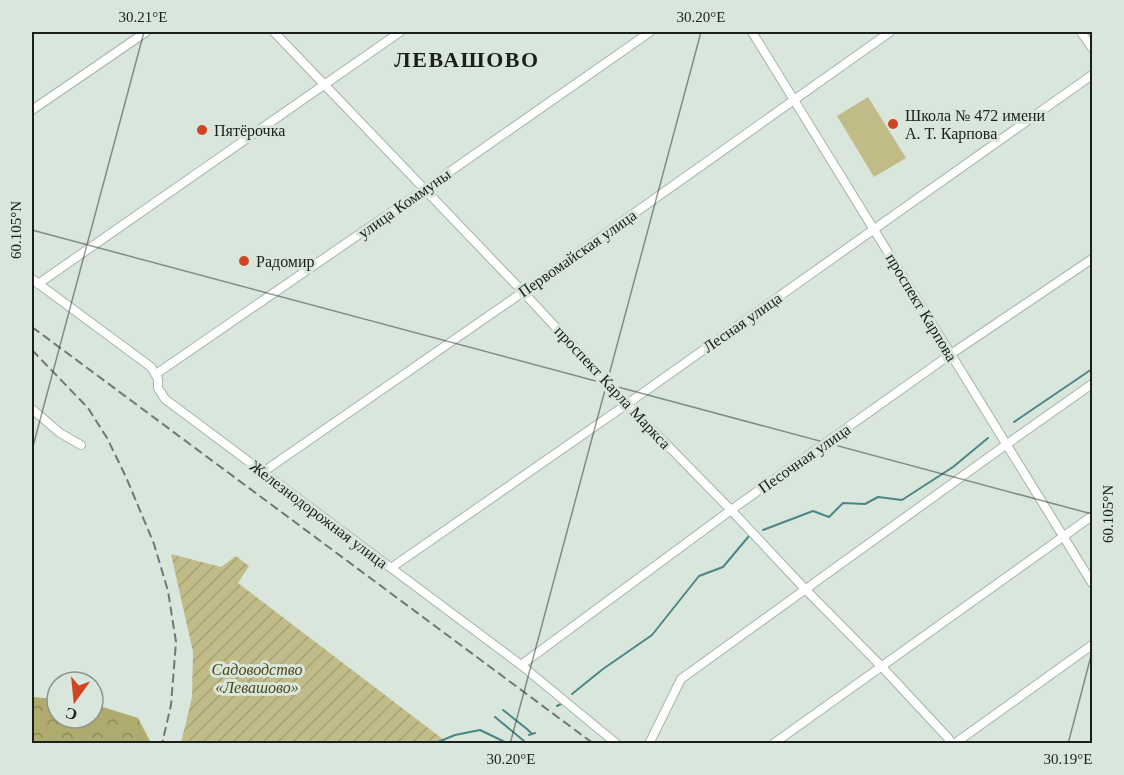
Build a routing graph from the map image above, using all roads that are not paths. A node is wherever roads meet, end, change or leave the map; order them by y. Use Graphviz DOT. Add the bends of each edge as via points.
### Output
graph roads {
  1 [pos="146,32"];
  2 [pos="274,32"];
  3 [pos="400,32"];
  4 [pos="650,32"];
  5 [pos="752,32"];
  6 [pos="890,32"];
  7 [pos="1081,32"];
  8 [pos="1092,48"];
  9 [pos="1092,75"];
  10 [pos="325,85"];
  11 [pos="794,100"];
  12 [pos="32,110"];
  13 [pos="425,189"];
  14 [pos="874,228"];
  15 [pos="1092,259"];
  16 [pos="35,282"];
  17 [pos="523,292"];
  18 [pos="951,354"];
  19 [pos="156,374"];
  20 [pos="1092,384"];
  21 [pos="627,404"];
  22 [pos="32,409"];
  23 [pos="1006,444"];
  24 [pos="81,445"];
  25 [pos="263,472"];
  26 [pos="731,510"];
  27 [pos="1092,516"];
  28 [pos="1064,536"];
  29 [pos="391,568"];
  30 [pos="1092,583"];
  31 [pos="806,590"];
  32 [pos="1092,645"];
  33 [pos="521,665"];
  34 [pos="882,666"];
  35 [pos="617,744"];
  36 [pos="649,744"];
  37 [pos="773,744"];
  38 [pos="952,744"];
  1 -- 12 [label="street"];
  2 -- 10 [label="street, проспект Карла Маркса"];
  3 -- 10 [label="street"];
  4 -- 13 [label="street, улица Коммуны"];
  5 -- 11 [label="street, проспект Карпова"];
  6 -- 11 [label="street, Первомайская улица"];
  7 -- 8 [label="street"];
  9 -- 14 [label="street, Лесная улица"];
  10 -- 13 [label="street, проспект Карла Маркса"];
  10 -- 16 [label="street"];
  11 -- 14 [label="street, проспект Карпова"];
  11 -- 17 [label="street, Первомайская улица"];
  13 -- 17 [label="street, проспект Карла Маркса"];
  13 -- 19 [label="street, улица Коммуны"];
  14 -- 18 [label="street, проспект Карпова"];
  14 -- 21 [label="street, Лесная улица"];
  15 -- 18 [label="street, Песочная улица"];
  16 -- 19 [label="street, Железнодорожная улица"];
  17 -- 21 [label="street, проспект Карла Маркса"];
  17 -- 25 [label="street, Первомайская улица"];
  18 -- 23 [label="street, проспект Карпова"];
  18 -- 26 [label="street, Песочная улица"];
  19 -- 25 [label="street, Железнодорожная улица" via="165,399"];
  20 -- 23 [label="street"];
  21 -- 26 [label="street, проспект Карла Маркса"];
  21 -- 29 [label="street, Лесная улица"];
  22 -- 24 [label="street"];
  23 -- 28 [label="street, проспект Карпова"];
  23 -- 31 [label="street"];
  25 -- 29 [label="street, Железнодорожная улица"];
  26 -- 31 [label="street, проспект Карла Маркса"];
  26 -- 33 [label="street, Песочная улица"];
  27 -- 28 [label="street"];
  28 -- 30 [label="street, проспект Карпова"];
  28 -- 34 [label="street"];
  29 -- 33 [label="street, Железнодорожная улица"];
  31 -- 34 [label="street, проспект Карла Маркса"];
  31 -- 36 [label="street" via="681,679"];
  32 -- 38 [label="street"];
  33 -- 35 [label="street, Железнодорожная улица"];
  34 -- 37 [label="street"];
  34 -- 38 [label="street, проспект Карла Маркса"];
}
